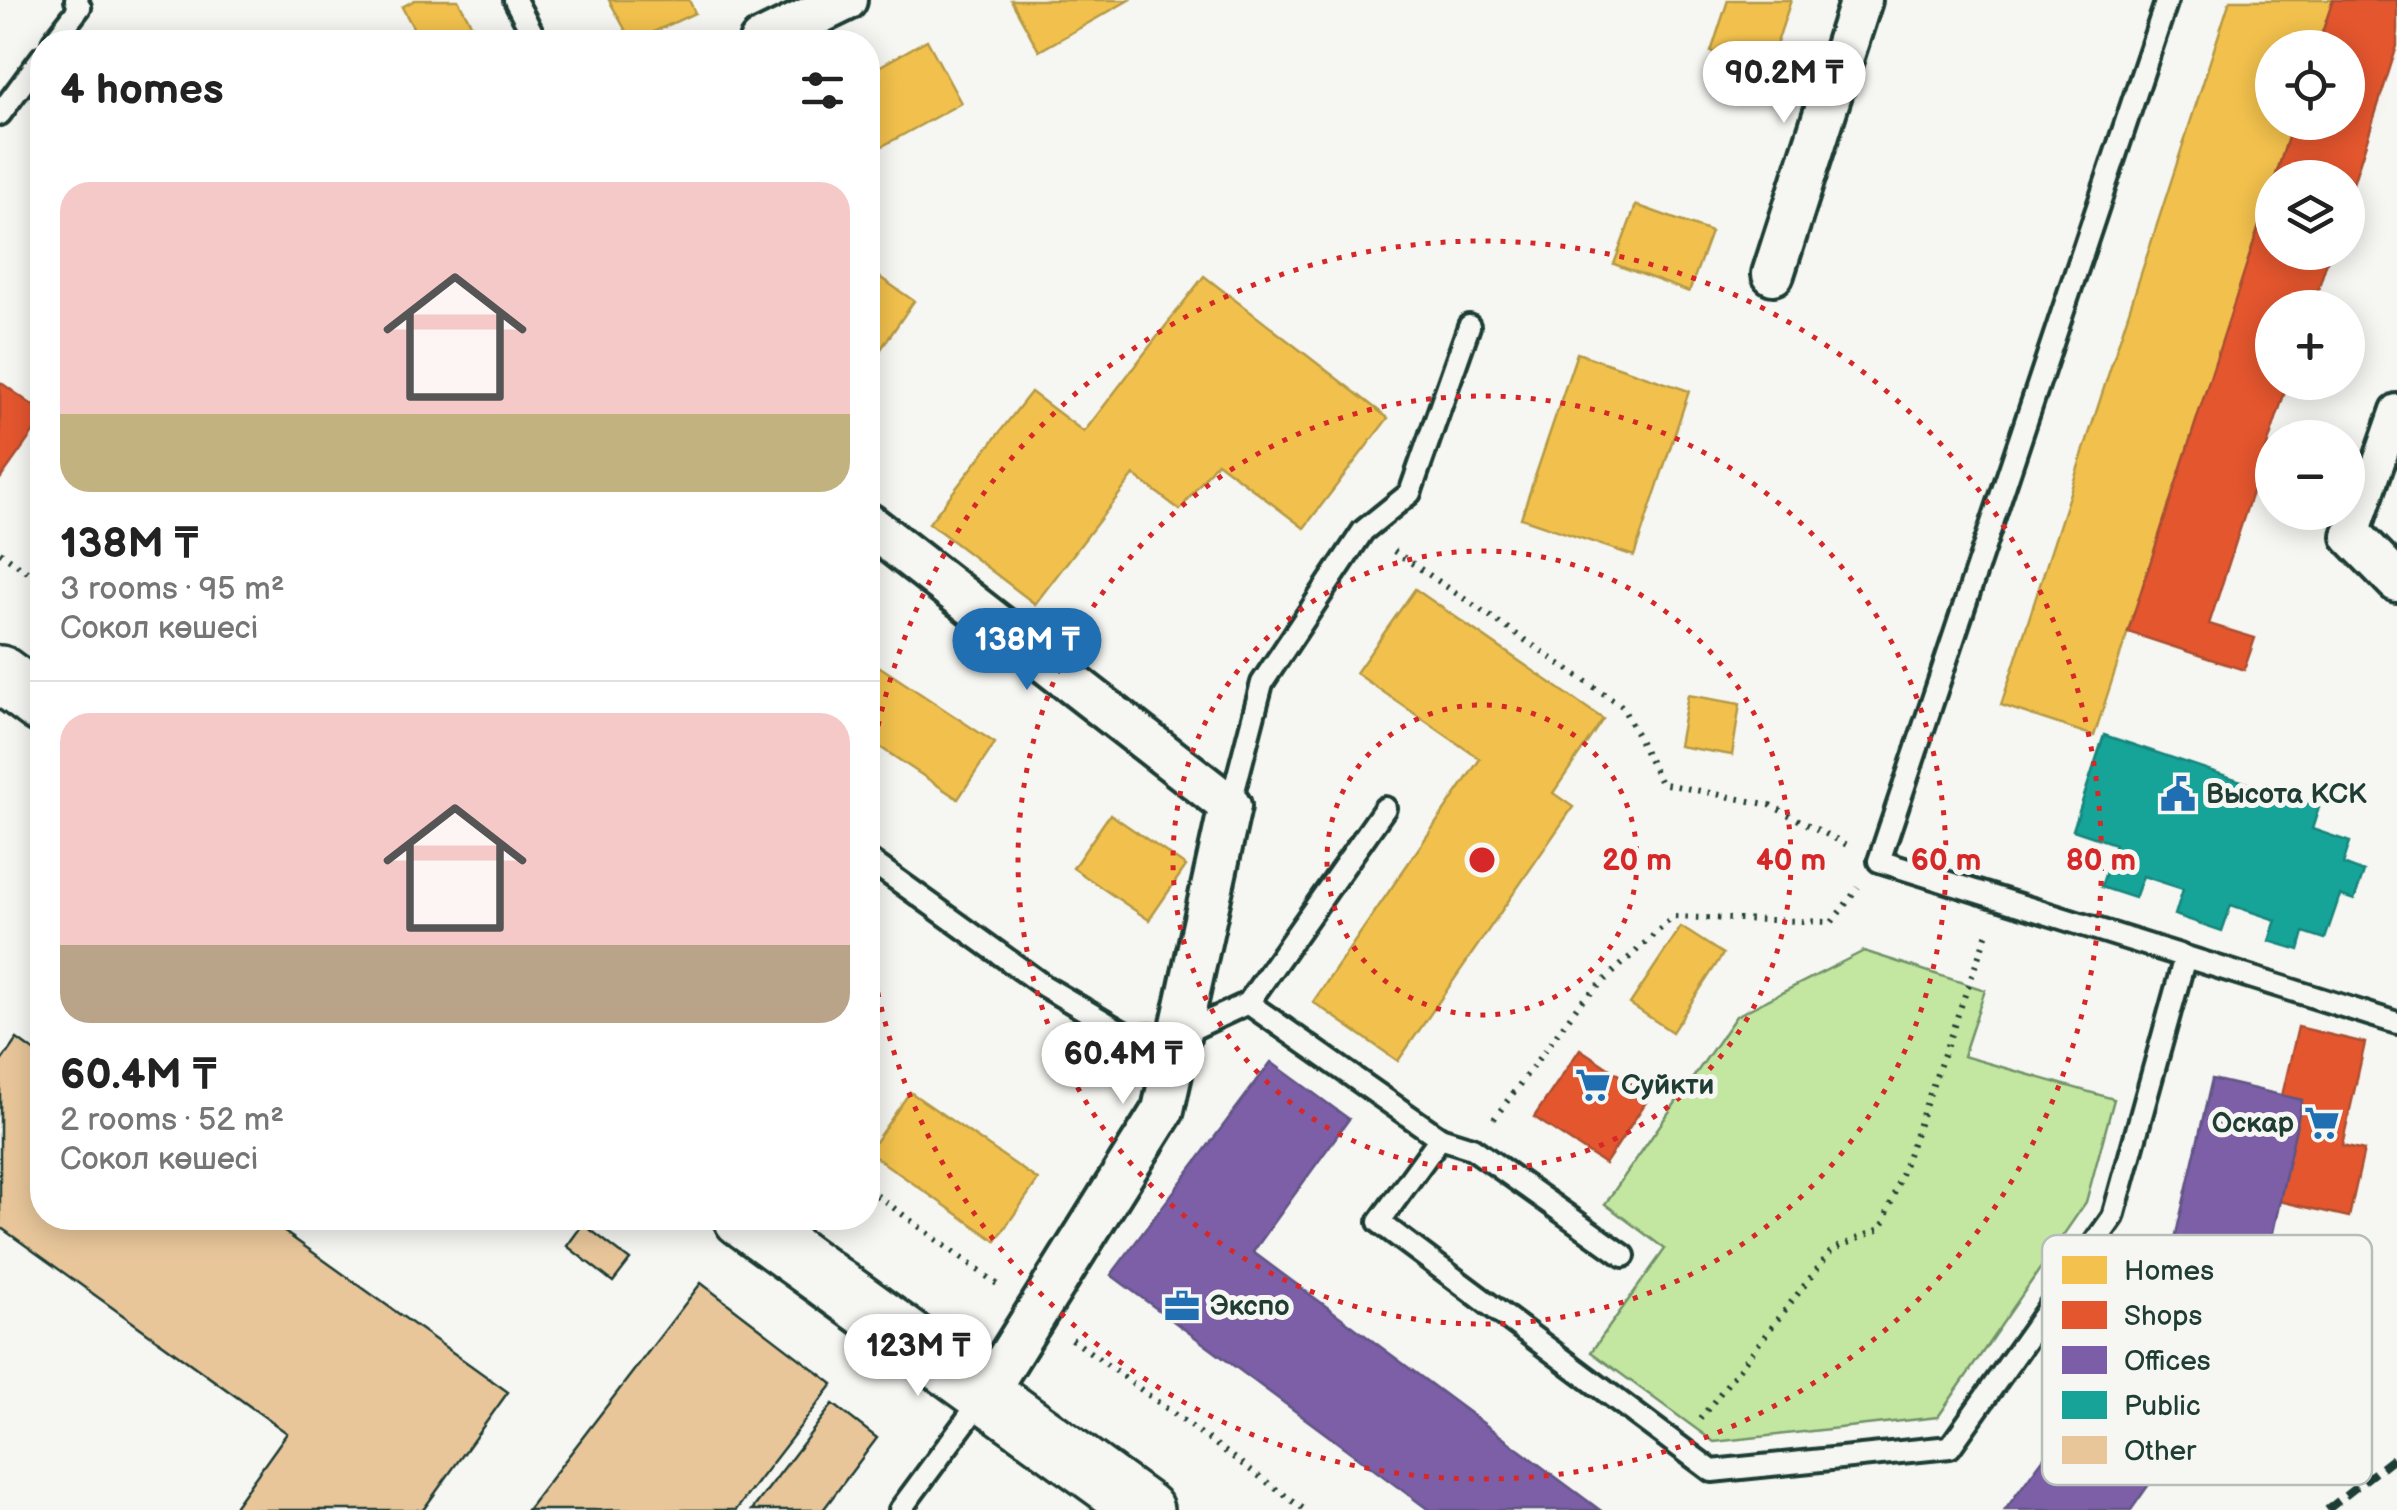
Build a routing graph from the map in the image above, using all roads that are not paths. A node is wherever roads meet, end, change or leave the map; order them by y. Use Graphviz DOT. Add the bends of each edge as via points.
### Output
graph roads {
  1 [pos="76,0"];
  2 [pos="515,0"];
  3 [pos="846,0"];
  4 [pos="1861,0"];
  5 [pos="2167,0"];
  6 [pos="62,30"];
  7 [pos="530,30"];
  8 [pos="785,30"];
  9 [pos="30,73"];
  10 [pos="0,114"];
  11 [pos="1773,274"];
  12 [pos="1469,326"];
  13 [pos="2397,410"];
  14 [pos="880,533"];
  15 [pos="2353,536"];
  16 [pos="2397,581"];
  17 [pos="0,674"];
  18 [pos="30,696"];
  19 [pos="1230,806"];
  20 [pos="1384,808"];
  21 [pos="880,869"];
  22 [pos="2186,957"];
  23 [pos="1248,1003"];
  24 [pos="2397,1023"];
  25 [pos="1177,1036"];
  26 [pos="1440,1138"];
  27 [pos="758,1230"];
  28 [pos="2100,1235"];
  29 [pos="1624,1256"];
  30 [pos="2042,1318"];
  31 [pos="985,1395"];
  32 [pos="900,1510"];
  33 [pos="1145,1510"];
  1 -- 6 [label="lane" via="80,6"];
  2 -- 7 [label="lane"];
  3 -- 8 [label="street"];
  4 -- 11 [label="street"];
  5 -- 22 [label="lane" via="1878,861"];
  9 -- 10 [label="lane"];
  12 -- 19 [label="lane" via="1410,493 1364,530 1262,684"];
  13 -- 15 [label="street"];
  14 -- 19 [label="street"];
  15 -- 16 [label="street"];
  17 -- 18 [label="main road"];
  19 -- 25 [label="street"];
  20 -- 23 [label="lane"];
  21 -- 25 [label="lane" via="1044,986 1127,1036"];
  22 -- 24 [label="lane"];
  22 -- 28 [label="lane" via="2113,1217"];
  23 -- 25 [label="lane"];
  23 -- 26 [label="lane"];
  25 -- 31 [label="street" via="1163,1110"];
  26 -- 29 [label="lane" via="1472,1148"];
  26 -- 30 [label="lane" via="1379,1222 1712,1471 1950,1448"];
  27 -- 31 [label="main road"];
  31 -- 32 [label="lane"];
  31 -- 33 [label="main road"];
}
